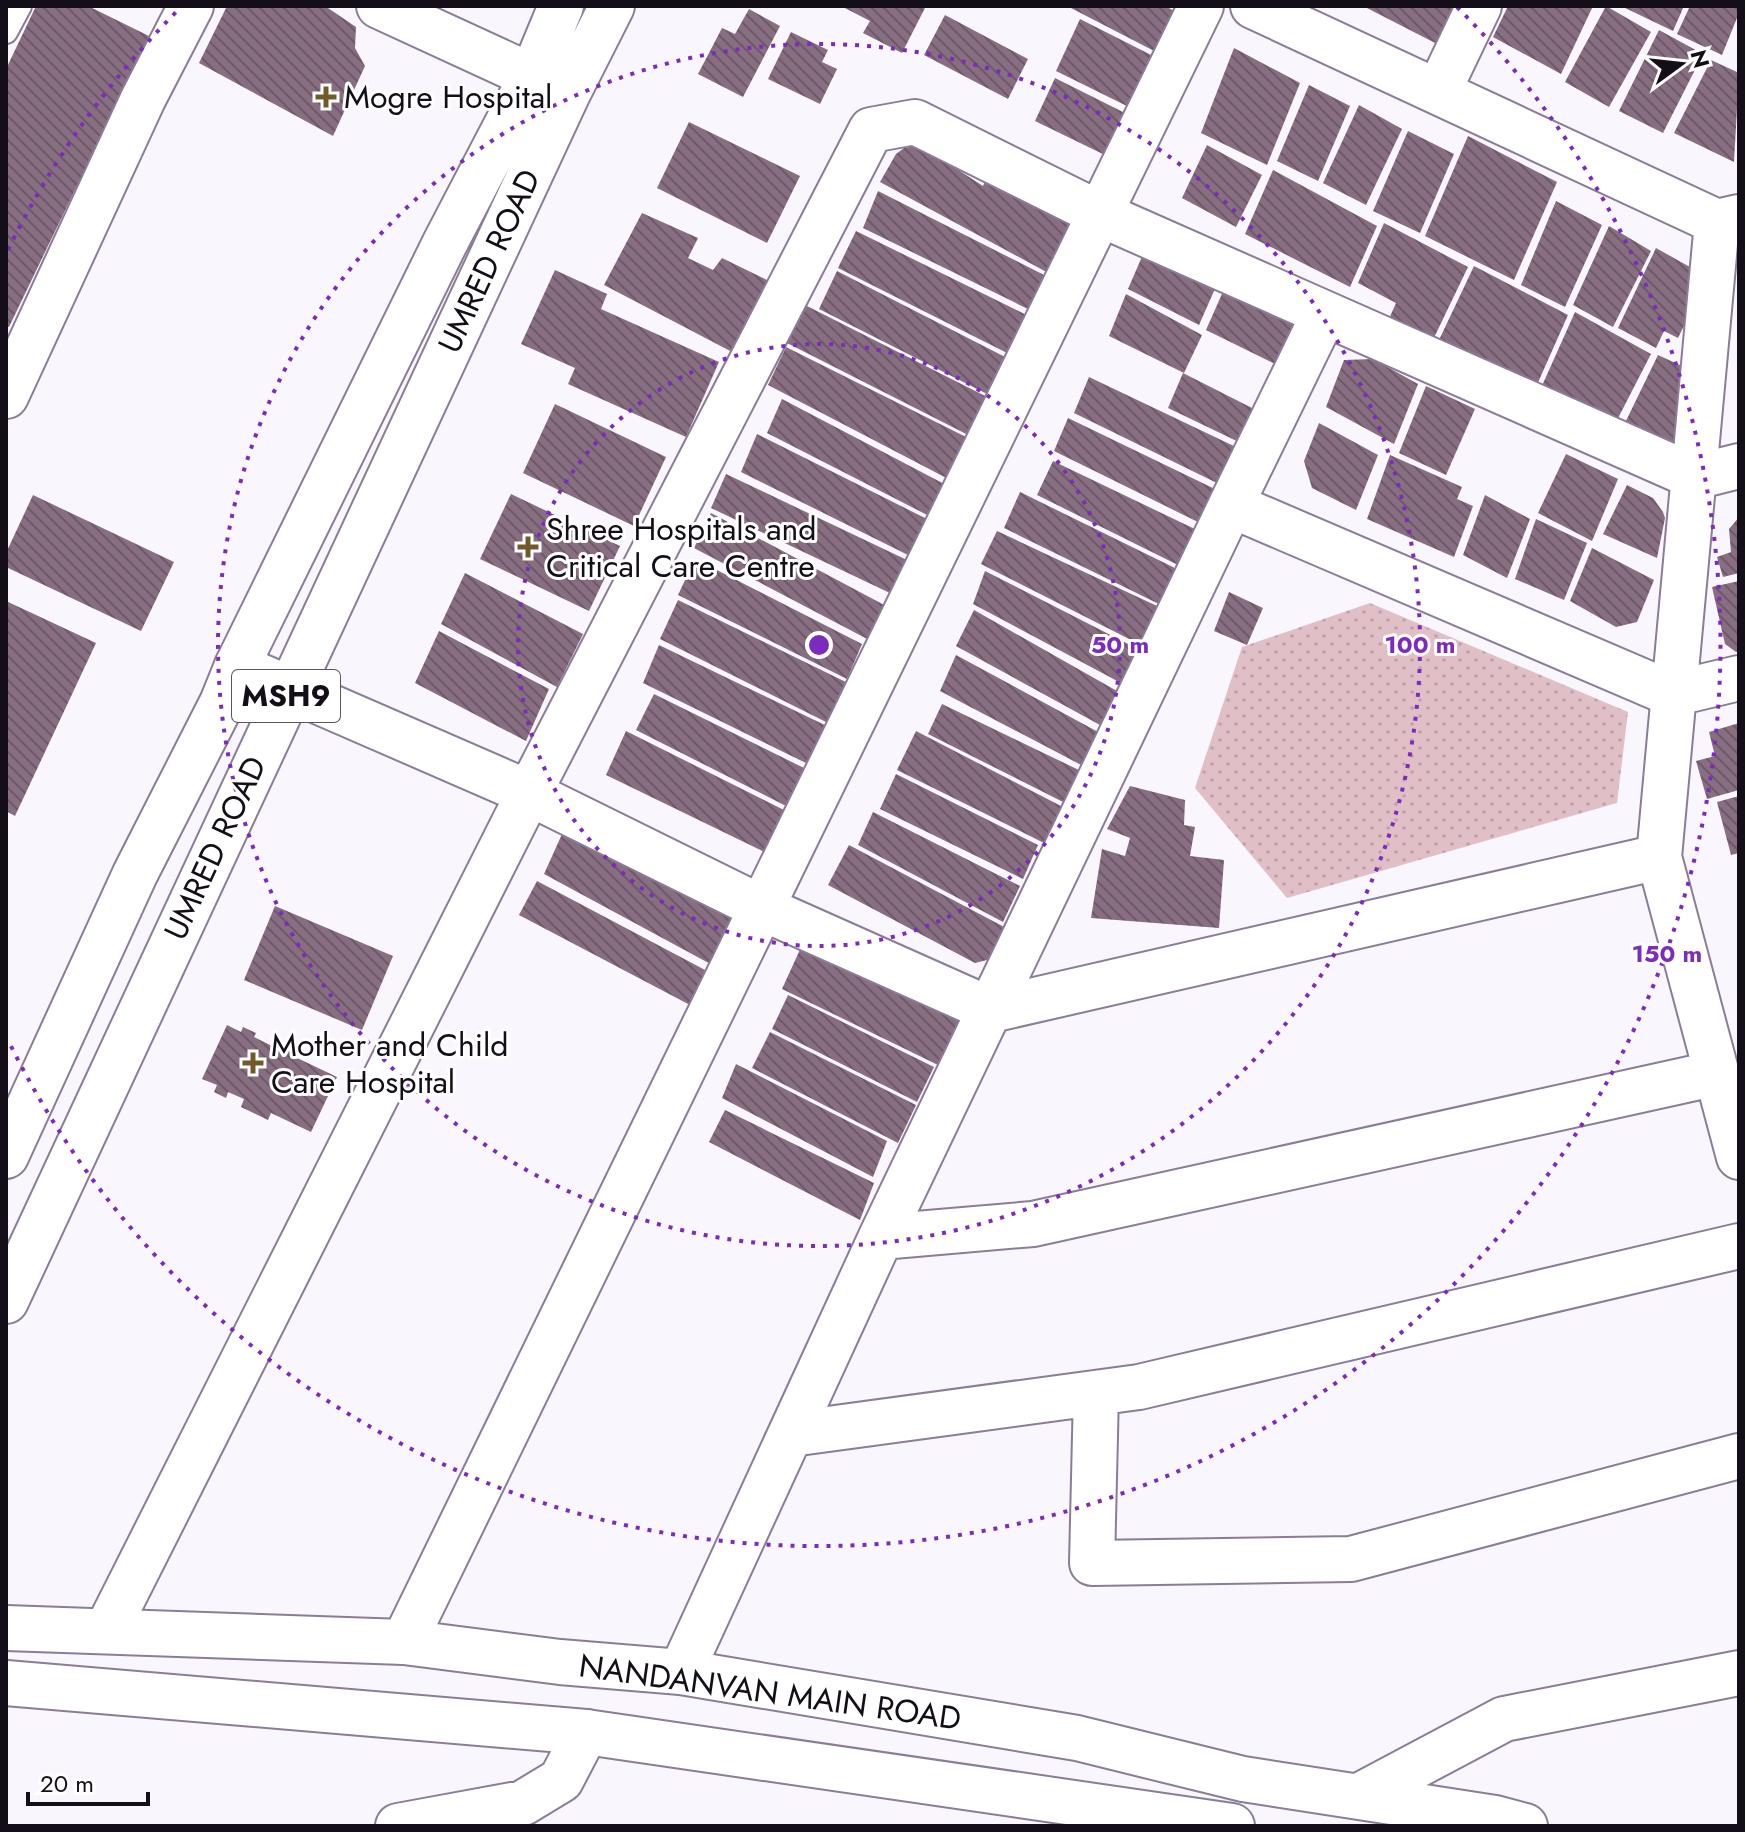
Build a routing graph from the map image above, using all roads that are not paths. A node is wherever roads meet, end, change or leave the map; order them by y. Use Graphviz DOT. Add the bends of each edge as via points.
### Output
graph roads {
  1 [pos="20,6"];
  2 [pos="191,6"];
  3 [pos="379,6"];
  4 [pos="561,6"];
  5 [pos="612,6"];
  6 [pos="1201,6"];
  7 [pos="1253,6"];
  8 [pos="1479,6"];
  9 [pos="6,32"];
  10 [pos="550,84"];
  11 [pos="1438,92"];
  12 [pos="1100,214"];
  13 [pos="1728,219"];
  14 [pos="1324,314"];
  15 [pos="6,396"];
  16 [pos="1739,466"];
  17 [pos="1695,477"];
  18 [pos="1231,505"];
  19 [pos="237,666"];
  20 [pos="1739,678"];
  21 [pos="289,689"];
  22 [pos="1672,694"];
  23 [pos="529,793"];
  24 [pos="1659,857"];
  25 [pos="762,908"];
  26 [pos="991,1010"];
  27 [pos="1717,1073"];
  28 [pos="6,1156"];
  29 [pos="1739,1157"];
  30 [pos="881,1237"];
  31 [pos="1739,1246"];
  32 [pos="6,1301"];
  33 [pos="1096,1393"];
  34 [pos="791,1434"];
  35 [pos="1739,1456"];
  36 [pos="6,1628"];
  37 [pos="107,1630"];
  38 [pos="404,1642"];
  39 [pos="681,1672"];
  40 [pos="1739,1673"];
  41 [pos="6,1683"];
  42 [pos="586,1732"];
  43 [pos="1243,1779"];
  44 [pos="1359,1796"];
  45 [pos="398,1826"];
  46 [pos="1232,1826"];
  47 [pos="1243,1826"];
  48 [pos="1525,1826"];
  1 -- 9 [label="lane"];
  2 -- 15 [label="street"];
  3 -- 10 [label="street"];
  4 -- 10 [label="street"];
  5 -- 10 [label="street"];
  6 -- 12 [label="street"];
  7 -- 11 [label="street"];
  8 -- 11 [label="street"];
  10 -- 19 [label="street" via="445,243"];
  10 -- 21 [label="street, UMRED ROAD / MSH9"];
  11 -- 13 [label="street"];
  12 -- 14 [label="street"];
  12 -- 23 [label="street" via="915,122 871,130"];
  12 -- 25 [label="street"];
  13 -- 17 [label="street"];
  14 -- 17 [label="street"];
  14 -- 18 [label="street"];
  16 -- 17 [label="street"];
  17 -- 22 [label="street"];
  18 -- 22 [label="street"];
  18 -- 26 [label="street"];
  19 -- 21 [label="street"];
  19 -- 28 [label="street"];
  20 -- 22 [label="street"];
  21 -- 23 [label="street"];
  21 -- 32 [label="street, UMRED ROAD / MSH9"];
  22 -- 24 [label="street"];
  23 -- 25 [label="street"];
  23 -- 37 [label="street"];
  24 -- 26 [label="street"];
  24 -- 27 [label="street"];
  25 -- 26 [label="street"];
  25 -- 38 [label="street"];
  26 -- 30 [label="street"];
  27 -- 29 [label="street"];
  27 -- 30 [label="street" via="1033,1224"];
  30 -- 34 [label="street"];
  31 -- 33 [label="street"];
  33 -- 34 [label="street"];
  33 -- 35 [label="street" via="1092,1563 1351,1559"];
  34 -- 39 [label="street"];
  36 -- 37 [label="street, NANDANVAN MAIN ROAD"];
  37 -- 38 [label="street, NANDANVAN MAIN ROAD"];
  38 -- 39 [label="street, NANDANVAN MAIN ROAD"];
  39 -- 43 [label="street, NANDANVAN MAIN ROAD" via="1077,1738"];
  40 -- 44 [label="street" via="1504,1719"];
  41 -- 42 [label="street"];
  42 -- 45 [label="street" via="561,1780 523,1803"];
  42 -- 46 [label="street"];
  43 -- 44 [label="street, NANDANVAN MAIN ROAD"];
  43 -- 47 [label="street"];
  44 -- 48 [label="street, NANDANVAN MAIN ROAD"];
}
